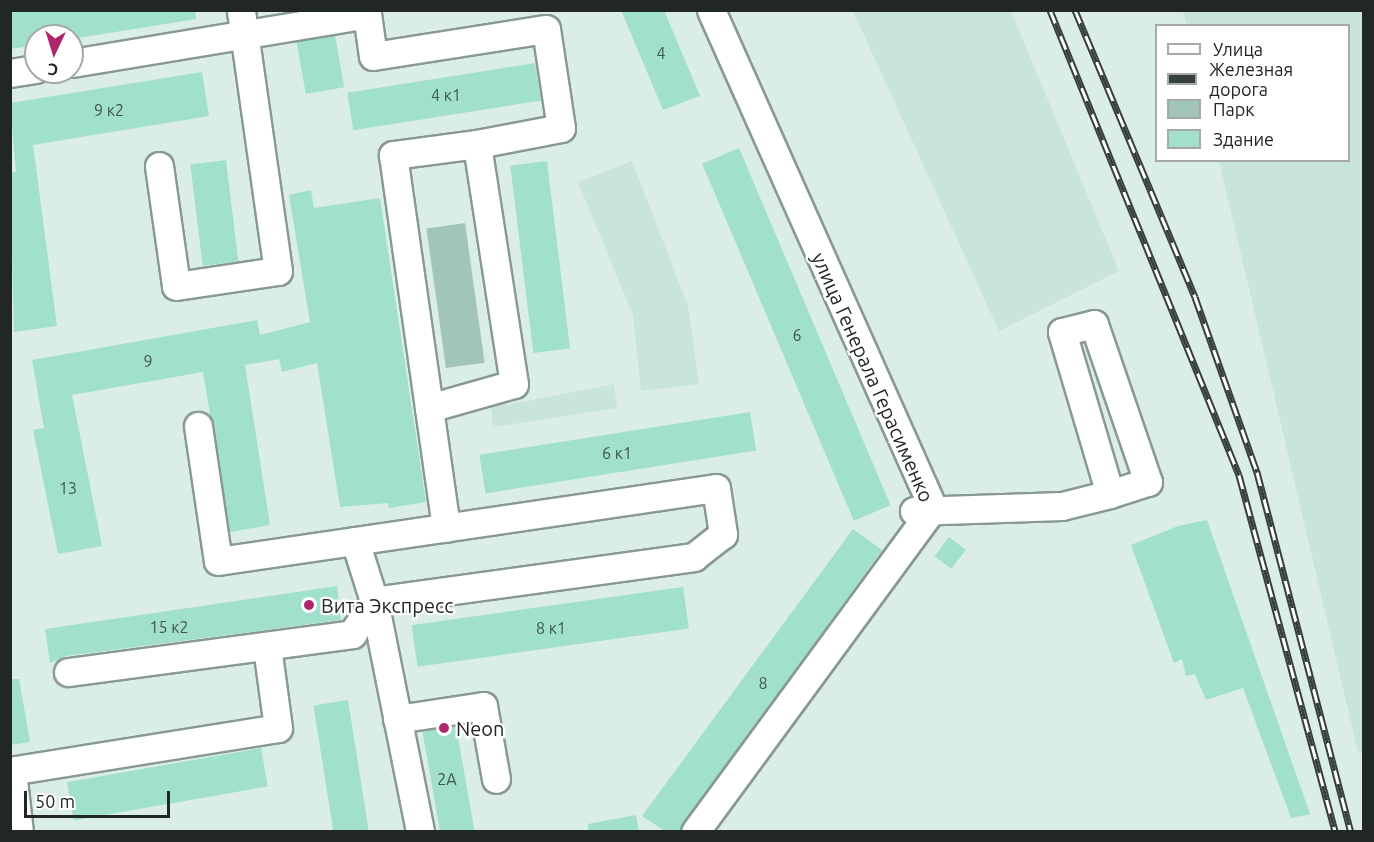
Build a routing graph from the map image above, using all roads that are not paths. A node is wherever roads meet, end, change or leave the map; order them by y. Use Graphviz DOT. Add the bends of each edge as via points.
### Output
graph roads {
  1 [pos="711,10"];
  2 [pos="242,23"];
  3 [pos="84,60"];
  4 [pos="477,144"];
  5 [pos="159,166"];
  6 [pos="429,408"];
  7 [pos="198,426"];
  8 [pos="1110,494"];
  9 [pos="921,510"];
  10 [pos="446,528"];
  11 [pos="355,541"];
  12 [pos="374,601"];
  13 [pos="267,646"];
  14 [pos="68,672"];
  15 [pos="397,719"];
  16 [pos="11,771"];
  17 [pos="496,779"];
  18 [pos="19,831"];
  19 [pos="420,831"];
  20 [pos="695,831"];
  1 -- 9 [label="street, улица Генерала Герасименко"];
  2 -- 3 [label="street"];
  2 -- 4 [label="street" via="367,14 374,56 546,29 561,128"];
  2 -- 5 [label="street" via="278,271 176,286"];
  4 -- 6 [label="street" via="514,384"];
  4 -- 6 [label="street" via="393,155"];
  6 -- 10 [label="street"];
  7 -- 11 [label="street" via="218,561"];
  8 -- 8 [label="street" via="1148,482 1094,324 1062,333"];
  8 -- 9 [label="street" via="1062,506"];
  9 -- 20 [label="street, улица Генерала Герасименко"];
  10 -- 11 [label="street"];
  10 -- 12 [label="street" via="716,488 723,534 694,557"];
  11 -- 12 [label="street"];
  12 -- 13 [label="street" via="352,634"];
  12 -- 15 [label="street"];
  13 -- 14 [label="street"];
  13 -- 16 [label="street" via="278,728"];
  15 -- 17 [label="street" via="483,706"];
  15 -- 19 [label="street"];
  16 -- 18 [label="street"];
}
